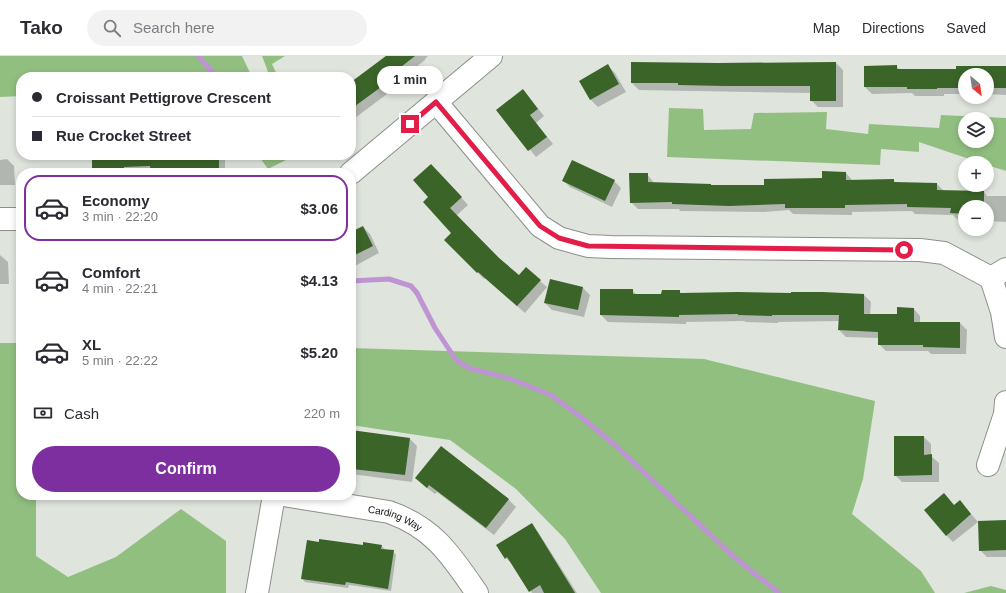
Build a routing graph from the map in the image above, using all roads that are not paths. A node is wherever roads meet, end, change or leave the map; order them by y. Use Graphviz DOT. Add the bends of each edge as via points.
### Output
graph roads {
  1 [pos="491,56"];
  2 [pos="436,102"];
  3 [pos="356,169"];
  4 [pos="0,219"];
  5 [pos="16,219"];
  6 [pos="998,274"];
  7 [pos="1006,337"];
  8 [pos="1006,402"];
  9 [pos="988,465"];
  10 [pos="273,500"];
  11 [pos="314,500"];
  12 [pos="257,593"];
  13 [pos="476,593"];
  1 -- 2 [label="street"];
  2 -- 3 [label="street"];
  2 -- 6 [label="street" via="540,226 559,238 588,246 611,247 920,250 944,254"];
  4 -- 5 [label="street"];
  6 -- 7 [label="street"];
  8 -- 9 [label="street" via="1005,414"];
  10 -- 12 [label="street"];
  11 -- 13 [label="street, Carding Way" via="383,511 406,518 443,545"];
}
